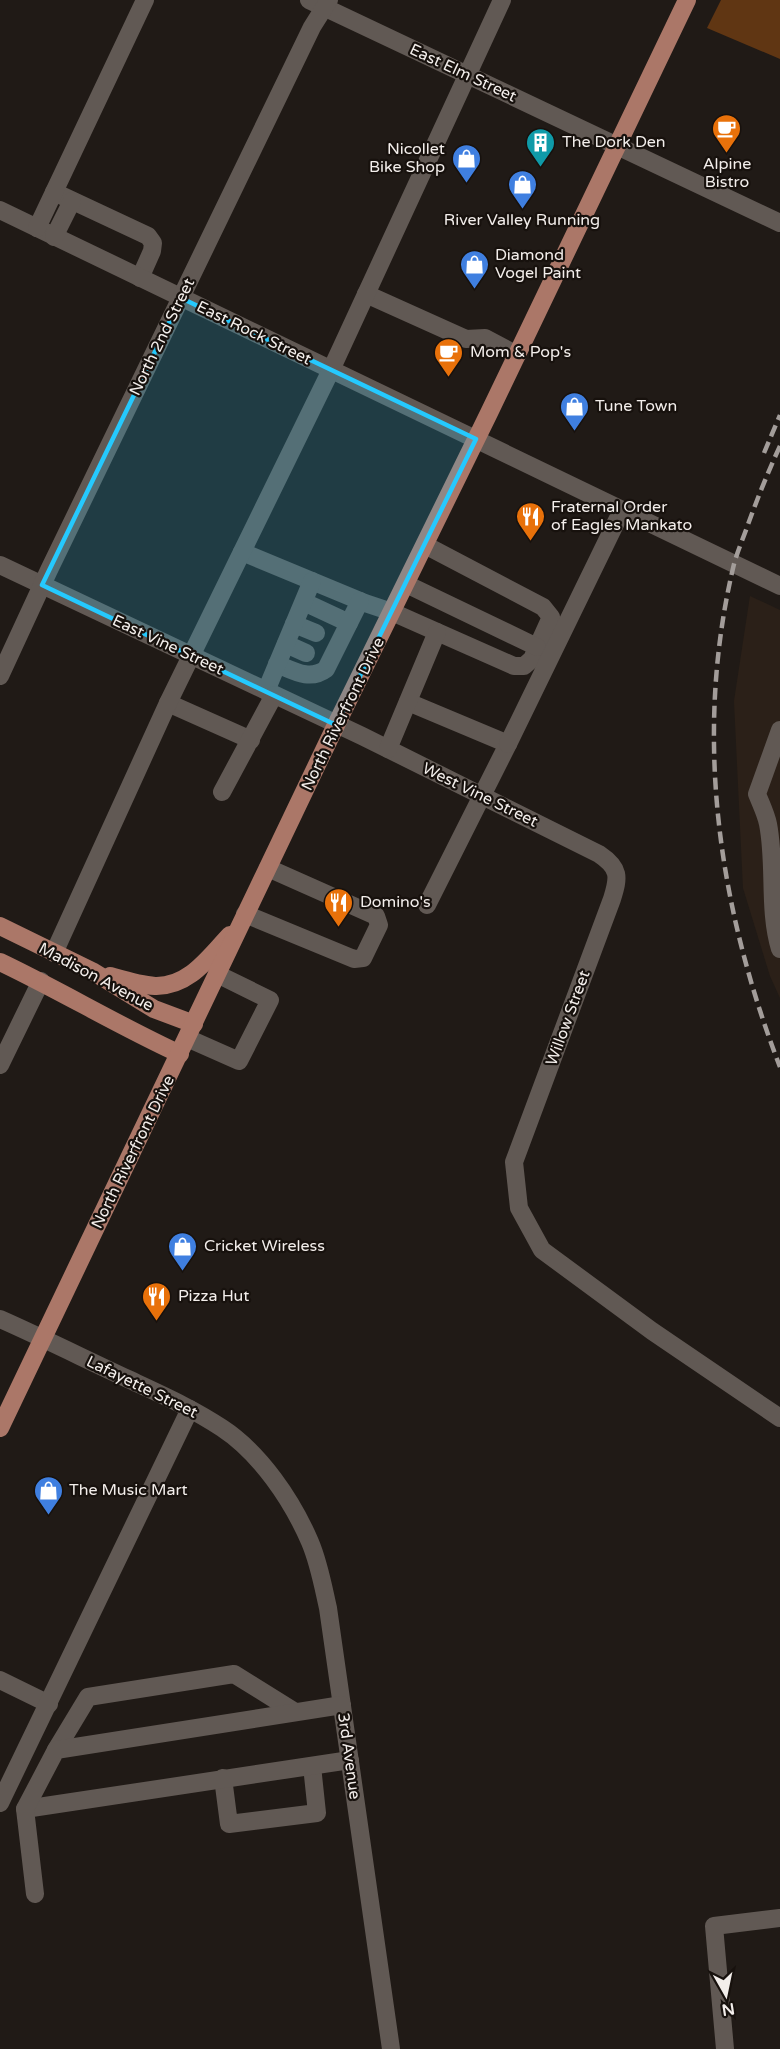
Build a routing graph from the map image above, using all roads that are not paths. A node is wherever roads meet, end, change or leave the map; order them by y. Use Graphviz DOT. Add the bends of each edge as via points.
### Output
graph roads {
  1 [pos="145,0"];
  2 [pos="502,0"];
  3 [pos="687,0"];
  4 [pos="321,3"];
  5 [pos="466,75"];
  6 [pos="617,145"];
  7 [pos="54,192"];
  8 [pos="72,201"];
  9 [pos="0,210"];
  10 [pos="780,223"];
  11 [pos="37,228"];
  12 [pos="54,237"];
  13 [pos="140,278"];
  14 [pos="366,294"];
  15 [pos="180,298"];
  16 [pos="517,355"];
  17 [pos="331,370"];
  18 [pos="476,439"];
  19 [pos="622,510"];
  20 [pos="425,545"];
  21 [pos="242,552"];
  22 [pos="0,565"];
  23 [pos="312,581"];
  24 [pos="406,584"];
  25 [pos="42,585"];
  26 [pos="780,586"];
  27 [pos="360,601"];
  28 [pos="303,602"];
  29 [pos="392,612"];
  30 [pos="349,623"];
  31 [pos="294,624"];
  32 [pos="437,632"];
  33 [pos="316,633"];
  34 [pos="286,644"];
  35 [pos="537,647"];
  36 [pos="306,652"];
  37 [pos="191,656"];
  38 [pos="278,664"];
  39 [pos="0,676"];
  40 [pos="270,693"];
  41 [pos="408,702"];
  42 [pos="168,703"];
  43 [pos="336,725"];
  44 [pos="780,730"];
  45 [pos="250,740"];
  46 [pos="508,744"];
  47 [pos="388,749"];
  48 [pos="222,792"];
  49 [pos="483,796"];
  50 [pos="268,868"];
  51 [pos="617,873"];
  52 [pos="427,905"];
  53 [pos="243,918"];
  54 [pos="0,926"];
  55 [pos="780,949"];
  56 [pos="54,953"];
  57 [pos="0,962"];
  58 [pos="92,971"];
  59 [pos="217,974"];
  60 [pos="40,981"];
  61 [pos="187,1039"];
  62 [pos="0,1065"];
  63 [pos="0,1318"];
  64 [pos="44,1340"];
  65 [pos="190,1409"];
  66 [pos="780,1418"];
  67 [pos="0,1428"];
  68 [pos="270,1474"];
  69 [pos="0,1680"];
  70 [pos="49,1704"];
  71 [pos="342,1705"];
  72 [pos="295,1712"];
  73 [pos="56,1750"];
  74 [pos="350,1760"];
  75 [pos="312,1766"];
  76 [pos="223,1778"];
  77 [pos="0,1803"];
  78 [pos="25,1809"];
  79 [pos="35,1894"];
  80 [pos="780,1918"];
  81 [pos="391,2049"];
  82 [pos="725,2049"];
  1 -- 7 [label="street"];
  2 -- 5 [label="street"];
  3 -- 6 [label="main road, North Riverfront Drive"];
  4 -- 5 [label="street, East Elm Street"];
  4 -- 15 [label="street, North 2nd Street"];
  5 -- 6 [label="street, East Elm Street"];
  5 -- 14 [label="street"];
  6 -- 10 [label="street, East Elm Street"];
  6 -- 16 [label="main road, North Riverfront Drive"];
  7 -- 8 [label="street"];
  7 -- 11 [label="street"];
  8 -- 12 [label="street"];
  8 -- 13 [label="street" via="148,236 153,243 152,251"];
  9 -- 11 [label="street, East Rock Street"];
  11 -- 12 [label="street, East Rock Street"];
  12 -- 13 [label="street, East Rock Street"];
  13 -- 15 [label="street, East Rock Street"];
  14 -- 16 [label="street" via="466,339 485,338"];
  14 -- 17 [label="street"];
  15 -- 17 [label="street, East Rock Street"];
  15 -- 25 [label="street, North 2nd Street"];
  16 -- 18 [label="main road, North Riverfront Drive"];
  17 -- 18 [label="street, East Rock Street"];
  17 -- 21 [label="street"];
  18 -- 19 [label="street, East Rock Street"];
  18 -- 20 [label="main road, North Riverfront Drive"];
  19 -- 26 [label="street, East Rock Street"];
  19 -- 46 [label="street"];
  20 -- 24 [label="main road, North Riverfront Drive"];
  20 -- 35 [label="street" via="543,607 551,617"];
  21 -- 23 [label="street"];
  21 -- 37 [label="street"];
  22 -- 25 [label="street, East Vine Street"];
  23 -- 27 [label="street"];
  23 -- 28 [label="street"];
  24 -- 29 [label="main road, North Riverfront Drive"];
  24 -- 35 [label="street"];
  25 -- 37 [label="street, East Vine Street"];
  25 -- 39 [label="street, North 2nd Street"];
  27 -- 29 [label="street"];
  27 -- 30 [label="street"];
  28 -- 30 [label="street"];
  28 -- 31 [label="street"];
  29 -- 32 [label="street"];
  29 -- 43 [label="main road, North Riverfront Drive"];
  30 -- 38 [label="street" via="336,641 326,669 319,674 302,675"];
  31 -- 33 [label="street"];
  31 -- 34 [label="street"];
  32 -- 35 [label="street" via="514,666 524,666"];
  32 -- 41 [label="street"];
  34 -- 36 [label="street"];
  34 -- 38 [label="street"];
  37 -- 40 [label="street, East Vine Street"];
  37 -- 42 [label="street"];
  38 -- 40 [label="street"];
  40 -- 43 [label="street, East Vine Street"];
  40 -- 45 [label="street"];
  41 -- 46 [label="street"];
  41 -- 47 [label="street"];
  42 -- 45 [label="street"];
  42 -- 56 [label="street"];
  43 -- 47 [label="street, West Vine Street"];
  43 -- 50 [label="main road, North Riverfront Drive"];
  44 -- 55 [label="street" via="757,794 768,823 774,929"];
  45 -- 48 [label="street"];
  46 -- 49 [label="street"];
  47 -- 49 [label="street, West Vine Street"];
  49 -- 51 [label="street, West Vine Street" via="599,854 611,861"];
  49 -- 52 [label="street"];
  50 -- 53 [label="main road, North Riverfront Drive"];
  50 -- 53 [label="street" via="376,916 379,925 363,958 354,959"];
  51 -- 66 [label="street, Willow Street" via="612,899 514,1162 519,1208 543,1250 652,1331"];
  53 -- 58 [label="main road" via="196,970 177,983 153,986"];
  53 -- 59 [label="main road, North Riverfront Drive"];
  54 -- 56 [label="main road, Madison Avenue"];
  56 -- 58 [label="main road, Madison Avenue"];
  57 -- 60 [label="main road, Madison Avenue"];
  58 -- 61 [label="main road, Madison Avenue" via="154,1009"];
  59 -- 61 [label="main road, North Riverfront Drive"];
  59 -- 61 [label="street" via="270,1000 239,1061"];
  60 -- 61 [label="main road, Madison Avenue" via="140,1035"];
  60 -- 62 [label="street"];
  61 -- 64 [label="main road, North Riverfront Drive"];
  63 -- 64 [label="street, Lafayette Street"];
  64 -- 65 [label="street, Lafayette Street"];
  64 -- 67 [label="main road, North Riverfront Drive"];
  65 -- 68 [label="street, Lafayette Street" via="223,1429"];
  65 -- 70 [label="street"];
  68 -- 71 [label="street, 3rd Avenue" via="311,1543 328,1608"];
  69 -- 70 [label="street"];
  70 -- 77 [label="street"];
  71 -- 72 [label="street"];
  71 -- 74 [label="street, 3rd Avenue"];
  72 -- 73 [label="street"];
  72 -- 73 [label="street" via="234,1674 99,1695 88,1697"];
  73 -- 78 [label="street"];
  74 -- 75 [label="street"];
  74 -- 81 [label="street, 3rd Avenue"];
  75 -- 76 [label="street"];
  75 -- 76 [label="street" via="317,1813 229,1824"];
  76 -- 78 [label="street"];
  78 -- 79 [label="street"];
  80 -- 82 [label="street" via="714,1926"];
}
